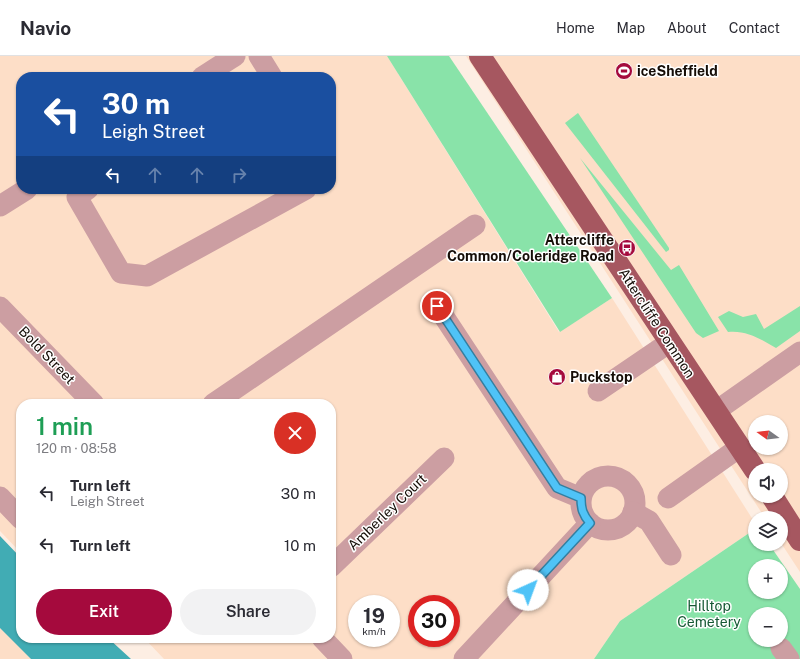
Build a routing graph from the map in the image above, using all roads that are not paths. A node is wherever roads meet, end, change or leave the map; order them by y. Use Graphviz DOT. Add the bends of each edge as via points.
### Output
graph roads {
  1 [pos="235,56"];
  2 [pos="480,56"];
  3 [pos="210,72"];
  4 [pos="19,194"];
  5 [pos="81,194"];
  6 [pos="297,194"];
  7 [pos="0,206"];
  8 [pos="475,225"];
  9 [pos="437,306"];
  10 [pos="4,319"];
  11 [pos="670,342"];
  12 [pos="800,352"];
  13 [pos="598,391"];
  14 [pos="89,399"];
  15 [pos="220,399"];
  16 [pos="716,411"];
  17 [pos="740,447"];
  18 [pos="444,458"];
  19 [pos="750,463"];
  20 [pos="0,497"];
  21 [pos="581,498"];
  22 [pos="668,498"];
  23 [pos="776,503"];
  24 [pos="633,512"];
  25 [pos="16,514"];
  26 [pos="590,523"];
  27 [pos="800,540"];
  28 [pos="671,555"];
  29 [pos="336,562"];
  30 [pos="327,643"];
  31 [pos="342,659"];
  32 [pos="466,659"];
  1 -- 3 [label="street"];
  2 -- 11 [label="main road, Attercliffe Common"];
  4 -- 7 [label="street"];
  5 -- 6 [label="street" via="77,197 121,273 147,276"];
  8 -- 15 [label="street"];
  9 -- 21 [label="street" via="557,488"];
  10 -- 14 [label="street, Bold Street"];
  11 -- 13 [label="street"];
  11 -- 16 [label="main road, Attercliffe Common"];
  12 -- 16 [label="street"];
  16 -- 17 [label="main road, Attercliffe Common"];
  17 -- 19 [label="main road, Attercliffe Common"];
  17 -- 22 [label="street"];
  18 -- 29 [label="street, Amberley Court"];
  20 -- 25 [label="street"];
  21 -- 24 [label="street" via="590,482 598,477 616,477 631,488 635,504"];
  21 -- 26 [label="street" via="581,508"];
  23 -- 27 [label="main road"];
  24 -- 26 [label="street" via="623,526 614,529 606,530"];
  24 -- 28 [label="street" via="649,521"];
  26 -- 32 [label="street"];
  30 -- 31 [label="street"];
}
